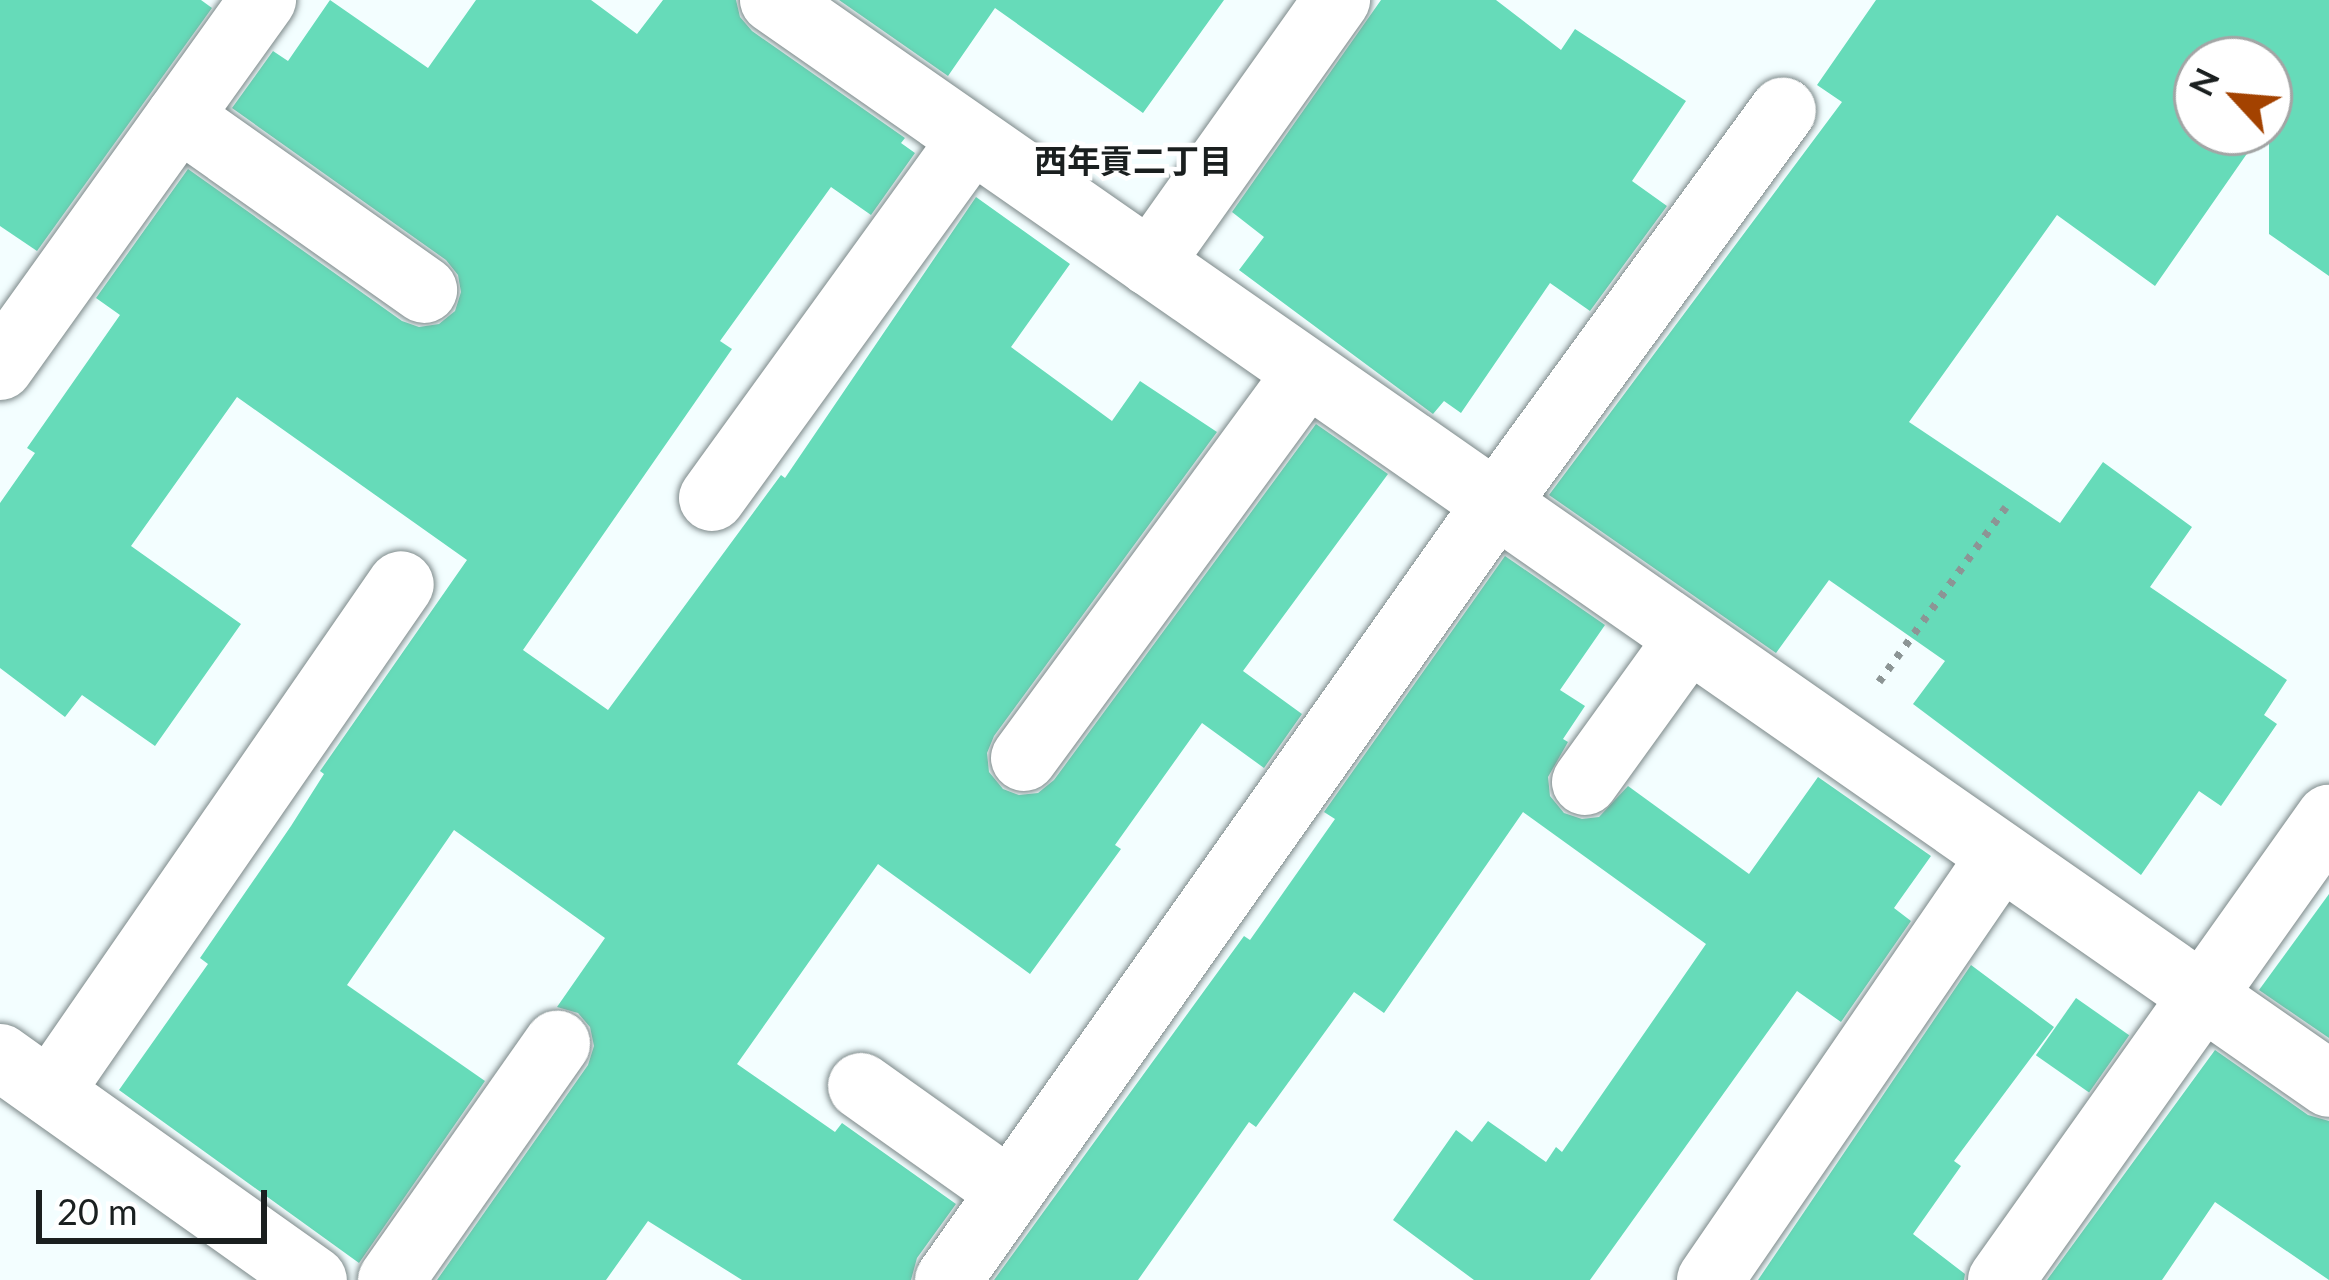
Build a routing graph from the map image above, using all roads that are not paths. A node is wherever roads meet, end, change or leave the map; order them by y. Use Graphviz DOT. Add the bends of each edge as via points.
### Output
graph roads {
  1 [pos="262,0"];
  2 [pos="1337,0"];
  3 [pos="799,7"];
  4 [pos="1784,110"];
  5 [pos="179,117"];
  6 [pos="972,139"];
  7 [pos="1150,263"];
  8 [pos="424,290"];
  9 [pos="0,367"];
  10 [pos="1307,373"];
  11 [pos="712,498"];
  12 [pos="1496,504"];
  13 [pos="401,584"];
  14 [pos="1688,639"];
  15 [pos="1024,758"];
  16 [pos="1585,782"];
  17 [pos="2329,818"];
  18 [pos="2000,857"];
  19 [pos="2204,999"];
  20 [pos="556,1044"];
  21 [pos="25,1074"];
  22 [pos="2329,1084"];
  23 [pos="861,1086"];
  24 [pos="1010,1192"];
  25 [pos="314,1280"];
  26 [pos="391,1280"];
  27 [pos="948,1280"];
  28 [pos="1710,1280"];
  29 [pos="2001,1280"];
  1 -- 5 [label="street"];
  2 -- 7 [label="street"];
  3 -- 6 [label="street"];
  4 -- 12 [label="street"];
  5 -- 8 [label="street"];
  5 -- 9 [label="street"];
  6 -- 7 [label="street"];
  6 -- 11 [label="street"];
  7 -- 10 [label="street"];
  10 -- 12 [label="street"];
  10 -- 15 [label="street"];
  12 -- 14 [label="street"];
  12 -- 24 [label="street"];
  13 -- 21 [label="street"];
  14 -- 16 [label="street"];
  14 -- 18 [label="street"];
  17 -- 19 [label="street"];
  18 -- 19 [label="street"];
  18 -- 28 [label="street"];
  19 -- 22 [label="street"];
  19 -- 29 [label="street"];
  20 -- 26 [label="street"];
  21 -- 25 [label="street"];
  23 -- 24 [label="street"];
  24 -- 27 [label="street"];
}
